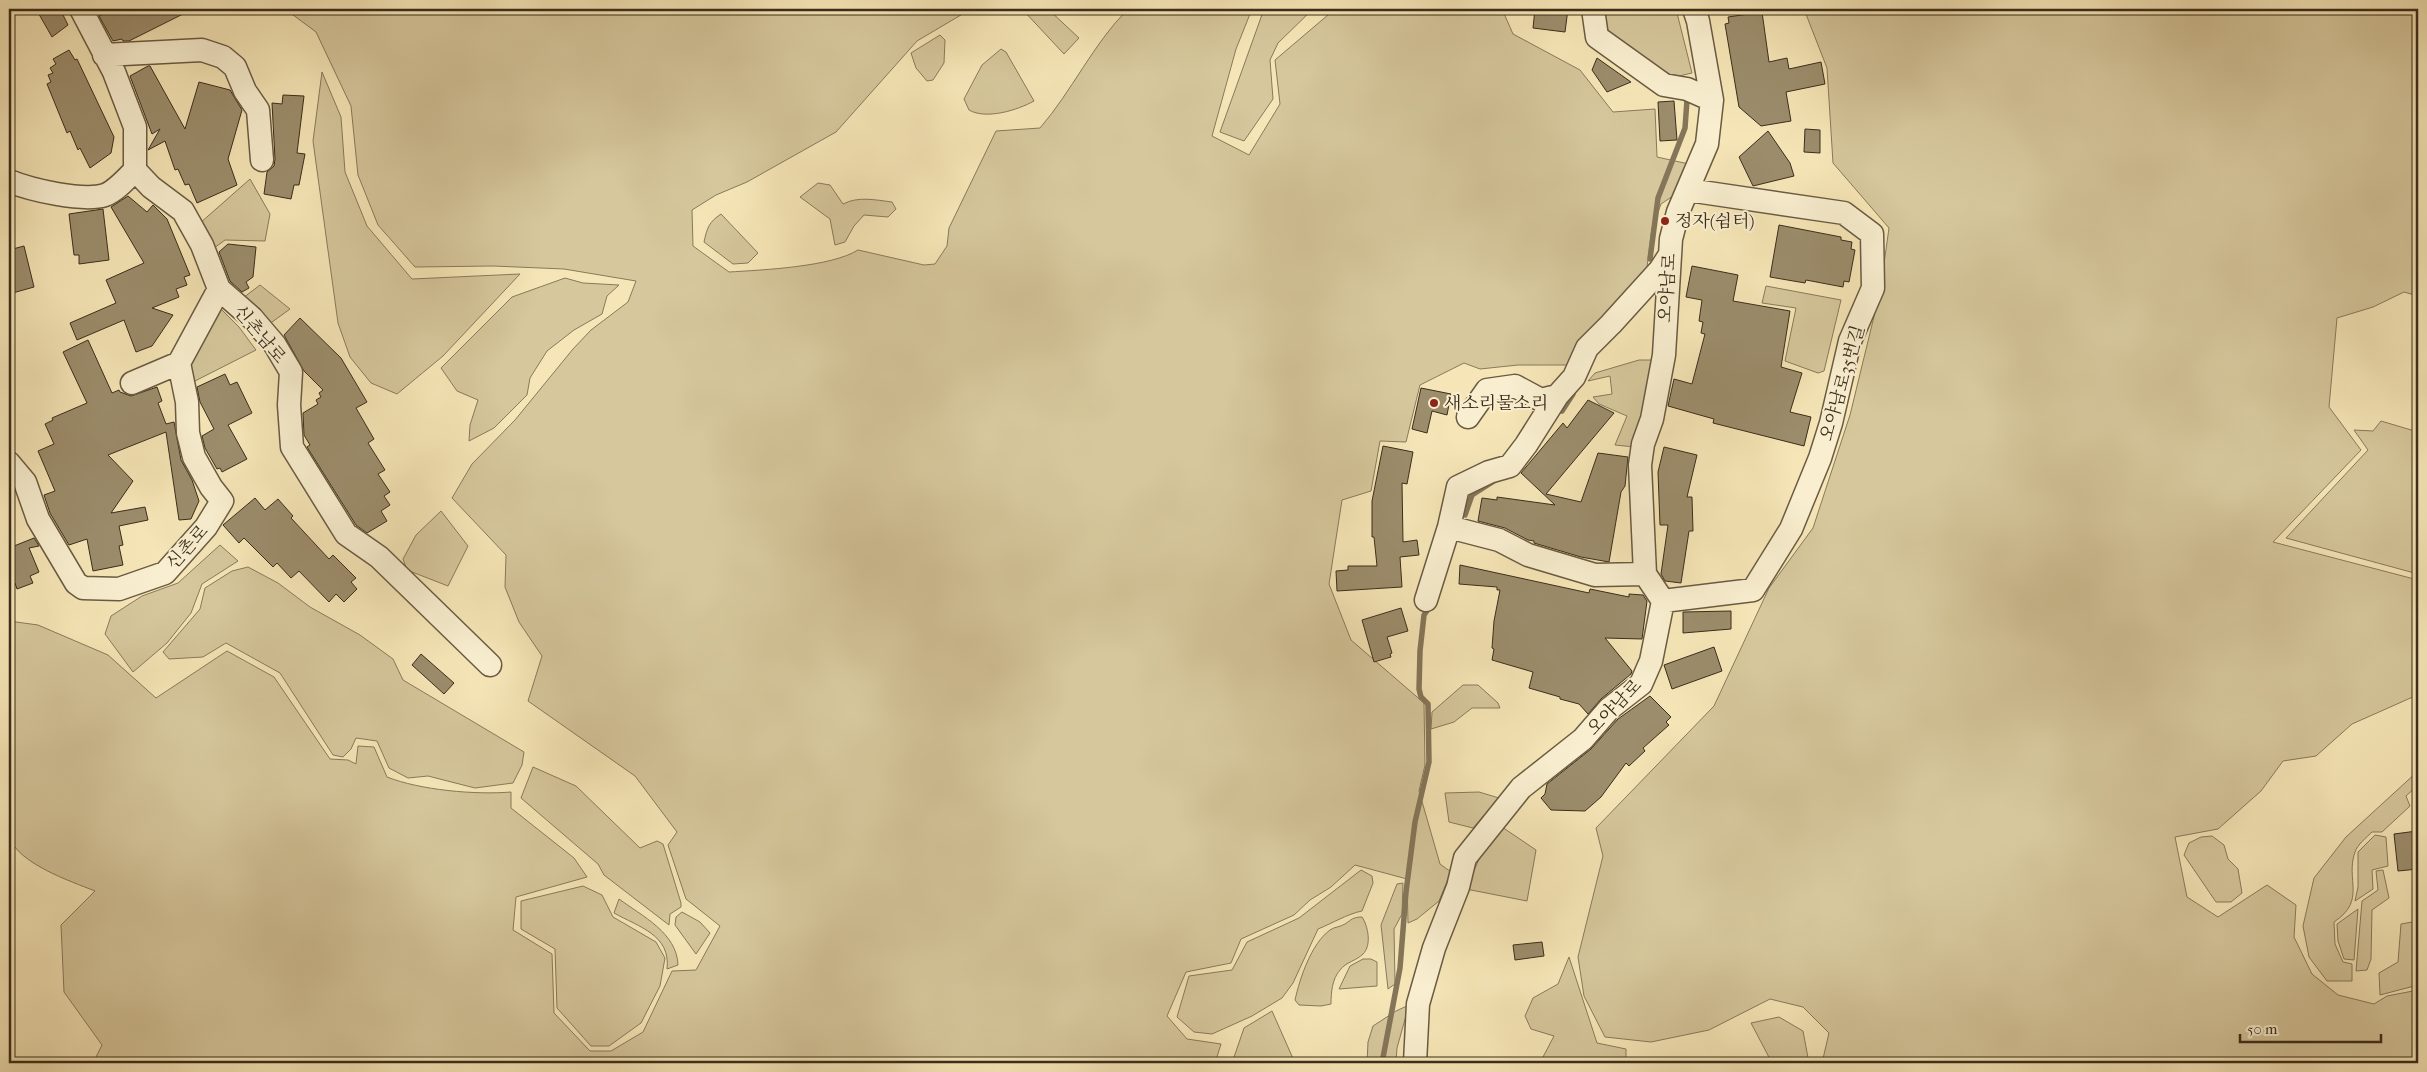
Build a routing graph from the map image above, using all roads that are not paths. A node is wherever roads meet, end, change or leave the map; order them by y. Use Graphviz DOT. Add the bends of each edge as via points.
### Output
graph roads {
  1 [pos="81,9"];
  2 [pos="1593,9"];
  3 [pos="1694,9"];
  4 [pos="104,55"];
  5 [pos="1712,100"];
  6 [pos="262,160"];
  7 [pos="135,170"];
  8 [pos="9,181"];
  9 [pos="1688,190"];
  10 [pos="1669,256"];
  11 [pos="219,289"];
  12 [pos="179,363"];
  13 [pos="132,383"];
  14 [pos="1557,396"];
  15 [pos="1468,417"];
  16 [pos="9,463"];
  17 [pos="1449,527"];
  18 [pos="1645,574"];
  19 [pos="1426,600"];
  20 [pos="1663,601"];
  21 [pos="490,665"];
  22 [pos="1415,1063"];
  1 -- 4 [label="street"];
  2 -- 5 [label="street" via="1597,37 1621,56 1664,85"];
  3 -- 5 [label="street, 오야남로"];
  4 -- 6 [label="street" via="202,50 223,57 235,67 245,91 258,110"];
  4 -- 7 [label="street" via="135,126"];
  5 -- 9 [label="street, 오야남로" via="1707,144"];
  7 -- 8 [label="street" via="106,195 93,197 54,194"];
  7 -- 11 [label="street, 신촌남로" via="151,187 183,211 202,245"];
  9 -- 10 [label="street, 오야남로" via="1670,239"];
  9 -- 20 [label="street, 오야남로35번길" via="1844,213 1872,234 1873,288 1850,341 1831,423 1807,493 1791,529 1753,590"];
  10 -- 14 [label="street" via="1587,348 1574,377"];
  10 -- 18 [label="street, 오야남로" via="1664,355 1640,465"];
  11 -- 12 [label="street"];
  11 -- 21 [label="street, 신촌남로" via="252,318 275,345 291,372 292,447 346,534 379,557"];
  12 -- 13 [label="street"];
  12 -- 16 [label="street, 신촌로" via="194,457 222,501 206,527 165,572 120,588 83,588 76,583 38,519 25,482"];
  14 -- 15 [label="street" via="1541,400 1515,386 1487,390"];
  14 -- 17 [label="street" via="1510,466 1458,487"];
  17 -- 18 [label="street" via="1499,540 1528,555 1595,576"];
  17 -- 19 [label="street"];
  18 -- 20 [label="street"];
  20 -- 22 [label="street, 오야남로" via="1651,661 1641,684 1609,709 1583,739 1521,788 1465,858 1418,1004"];
}
